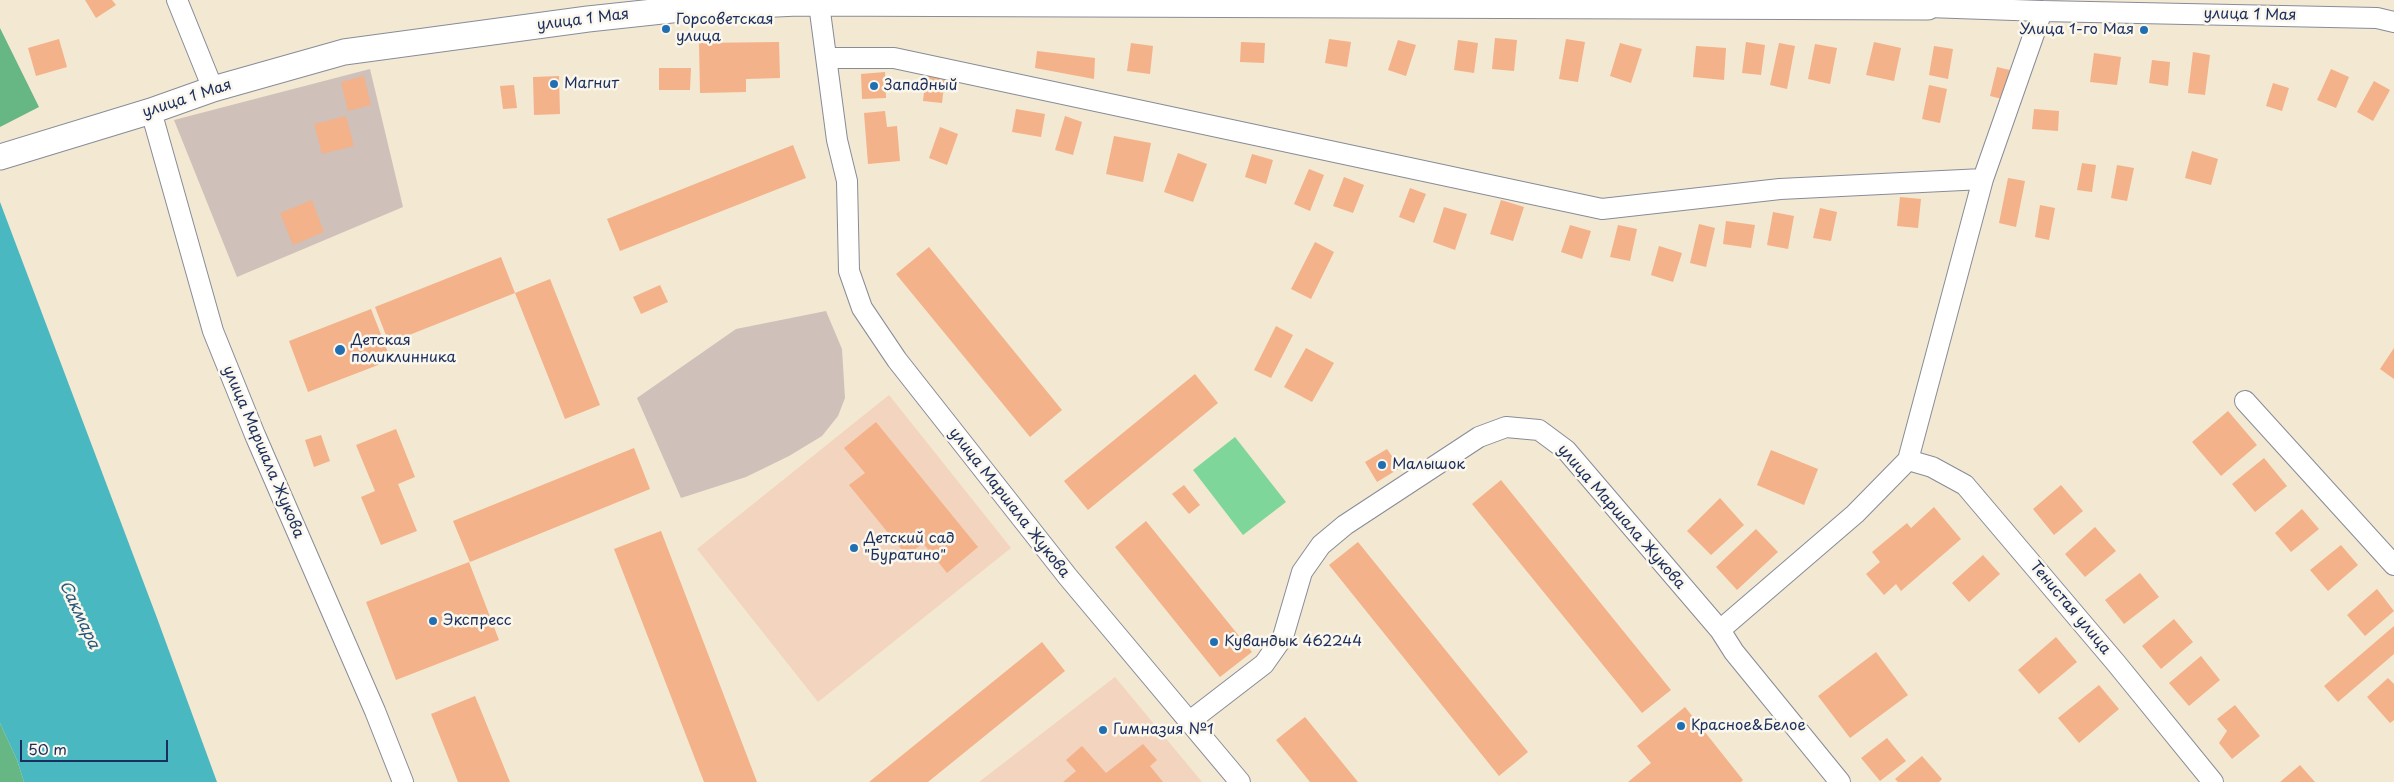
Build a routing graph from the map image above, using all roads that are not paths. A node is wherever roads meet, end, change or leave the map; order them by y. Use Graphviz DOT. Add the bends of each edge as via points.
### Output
graph roads {
  1 [pos="177,0"];
  2 [pos="1928,3"];
  3 [pos="819,4"];
  4 [pos="2042,11"];
  5 [pos="2394,22"];
  6 [pos="827,58"];
  7 [pos="213,89"];
  8 [pos="150,111"];
  9 [pos="0,157"];
  10 [pos="1983,179"];
  11 [pos="2245,400"];
  12 [pos="1908,460"];
  13 [pos="2394,564"];
  14 [pos="1720,630"];
  15 [pos="1190,721"];
  16 [pos="403,782"];
  17 [pos="1240,782"];
  18 [pos="1840,782"];
  19 [pos="2213,782"];
  1 -- 7 [label="street"];
  2 -- 3 [label="main road, улица 1 Мая"];
  2 -- 4 [label="street, улица 1 Мая" via="1986,10"];
  3 -- 6 [label="street, улица Маршала Жукова"];
  3 -- 7 [label="main road, улица 1 Мая" via="690,8 588,18 344,52"];
  4 -- 5 [label="street, улица 1 Мая" via="2377,18"];
  4 -- 10 [label="street"];
  6 -- 10 [label="street" via="894,58 1602,209 1780,189"];
  6 -- 15 [label="street, улица Маршала Жукова" via="837,140 847,181 849,271 862,308 896,360 1068,577"];
  7 -- 8 [label="main road, улица 1 Мая"];
  8 -- 9 [label="main road, улица 1 Мая"];
  8 -- 16 [label="street, улица Маршала Жукова" via="213,331"];
  10 -- 12 [label="street"];
  11 -- 13 [label="street"];
  12 -- 14 [label="street" via="1855,514"];
  12 -- 19 [label="street, Тенистая улица" via="1932,466 1965,485"];
  14 -- 15 [label="street, улица Маршала Жукова" via="1566,450 1539,430 1506,427 1479,436 1344,525 1321,545 1302,572 1283,637 1264,664"];
  14 -- 18 [label="street" via="1734,652"];
  15 -- 17 [label="street, улица Маршала Жукова"];
}
